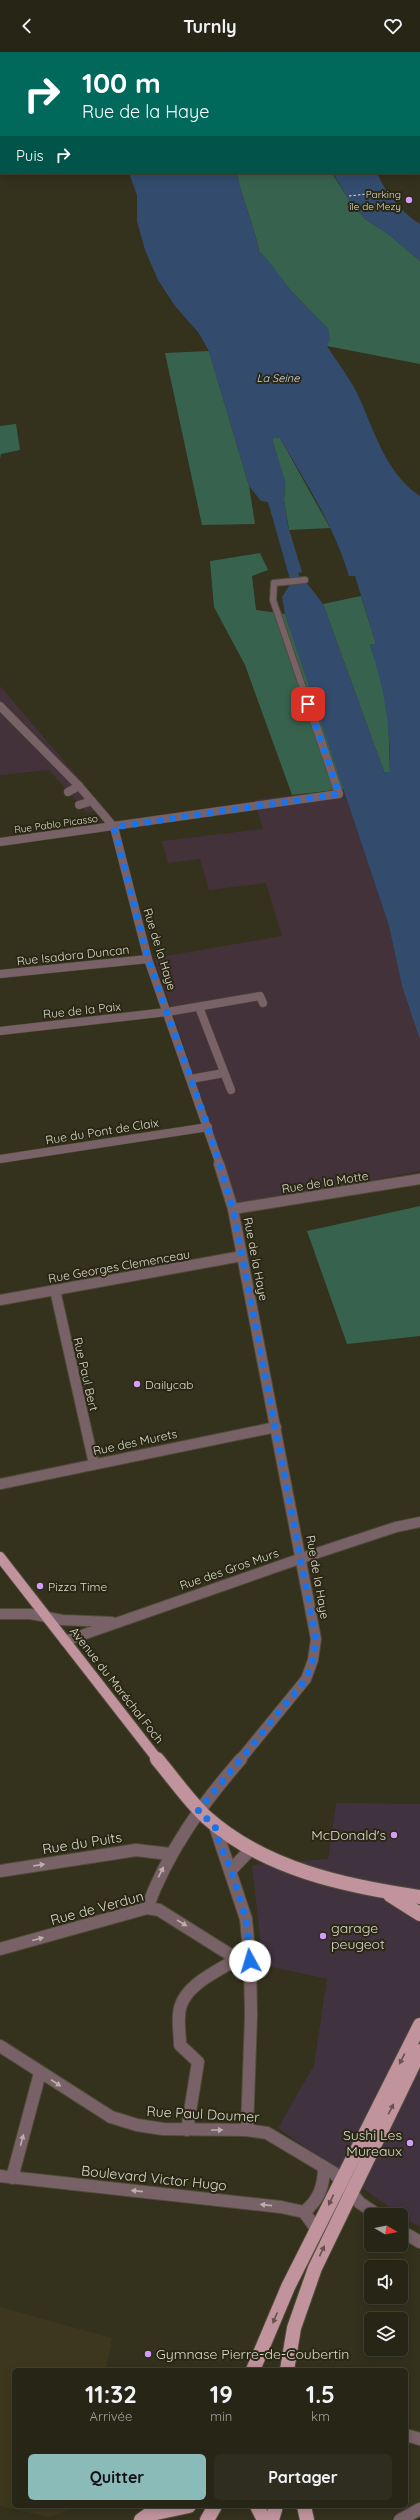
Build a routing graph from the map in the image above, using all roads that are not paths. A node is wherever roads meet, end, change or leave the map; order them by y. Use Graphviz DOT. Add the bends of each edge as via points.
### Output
graph roads {
  1 [pos="305,580"];
  2 [pos="0,706"];
  3 [pos="79,786"];
  4 [pos="68,792"];
  5 [pos="92,801"];
  6 [pos="79,805"];
  7 [pos="114,827"];
  8 [pos="0,842"];
  9 [pos="148,959"];
  10 [pos="0,974"];
  11 [pos="263,1003"];
  12 [pos="199,1007"];
  13 [pos="167,1012"];
  14 [pos="0,1031"];
  15 [pos="224,1073"];
  16 [pos="191,1079"];
  17 [pos="231,1090"];
  18 [pos="208,1127"];
  19 [pos="0,1159"];
  20 [pos="420,1179"];
  21 [pos="233,1209"];
  22 [pos="242,1256"];
  23 [pos="55,1290"];
  24 [pos="0,1300"];
  25 [pos="276,1427"];
  26 [pos="94,1464"];
  27 [pos="0,1484"];
  28 [pos="420,1522"];
  29 [pos="0,1557"];
  30 [pos="302,1558"];
  31 [pos="0,1614"];
  32 [pos="47,1617"];
  33 [pos="116,1622"];
  34 [pos="65,1641"];
  35 [pos="198,1811"];
  36 [pos="215,1826"];
  37 [pos="252,1848"];
  38 [pos="170,1854"];
  39 [pos="231,1870"];
  40 [pos="0,1871"];
  41 [pos="386,1892"];
  42 [pos="420,1897"];
  43 [pos="147,1908"];
  44 [pos="420,1914"];
  45 [pos="0,1949"];
  46 [pos="237,1960"];
  47 [pos="250,1961"];
  48 [pos="420,2025"];
  49 [pos="0,2046"];
  50 [pos="420,2051"];
  51 [pos="40,2073"];
  52 [pos="188,2130"];
  53 [pos="247,2130"];
  54 [pos="324,2167"];
  55 [pos="6,2177"];
  56 [pos="340,2180"];
  57 [pos="350,2191"];
  58 [pos="368,2208"];
  59 [pos="304,2212"];
  60 [pos="317,2230"];
  61 [pos="408,2234"];
  62 [pos="420,2242"];
  63 [pos="254,2368"];
  64 [pos="287,2368"];
  65 [pos="408,2436"];
  66 [pos="420,2439"];
  67 [pos="178,2508"];
  68 [pos="274,2508"];
  69 [pos="304,2508"];
  70 [pos="420,2510"];
  71 [pos="150,2513"];
  72 [pos="265,2517"];
  73 [pos="307,2520"];
  74 [pos="400,2520"];
  1 -- 7 [label="street, Rue Pablo Picasso" via="274,583 273,600 339,794"];
  2 -- 3 [label="street, Rue de la Haye"];
  3 -- 4 [label="street"];
  3 -- 5 [label="street, Rue de la Haye"];
  5 -- 6 [label="street"];
  5 -- 7 [label="street, Rue de la Haye"];
  7 -- 8 [label="street, Rue Pablo Picasso"];
  7 -- 9 [label="street, Rue de la Haye"];
  9 -- 10 [label="street, Rue Isadora Duncan"];
  9 -- 13 [label="street, Rue de la Haye"];
  11 -- 12 [label="street, Rue de la Paix" via="260,996"];
  12 -- 13 [label="street, Rue de la Paix"];
  12 -- 15 [label="street"];
  13 -- 14 [label="street, Rue de la Paix"];
  13 -- 16 [label="street, Rue de la Haye"];
  15 -- 16 [label="street"];
  15 -- 17 [label="street"];
  16 -- 18 [label="street, Rue de la Haye"];
  18 -- 19 [label="street, Rue du Pont de Claix"];
  18 -- 21 [label="street, Rue de la Haye"];
  20 -- 21 [label="street, Rue de la Motte"];
  21 -- 22 [label="street, Rue de la Haye"];
  22 -- 23 [label="street, Rue Georges Clemenceau"];
  22 -- 25 [label="street, Rue de la Haye"];
  23 -- 24 [label="street, Rue Georges Clemenceau"];
  23 -- 26 [label="street, Rue Paul Bert"];
  25 -- 26 [label="street, Rue des Murets"];
  25 -- 30 [label="street, Rue de la Haye"];
  26 -- 27 [label="street, Rue des Murets"];
  28 -- 30 [label="street, Rue des Gros Murs" via="396,1527"];
  29 -- 32 [label="main road, Avenue du Maréchal Foch"];
  30 -- 33 [label="street, Rue des Gros Murs"];
  30 -- 35 [label="street, Rue de la Haye" via="316,1639 313,1660 306,1679"];
  31 -- 32 [label="street, Rue des Gros Murs"];
  32 -- 33 [label="street, Rue des Gros Murs"];
  32 -- 34 [label="main road, Avenue du Maréchal Foch"];
  33 -- 34 [label="street, Rue des Gros Murs"];
  34 -- 35 [label="main road, Avenue du Maréchal Foch"];
  35 -- 36 [label="main road, Avenue du Maréchal Foch"];
  35 -- 38 [label="street, Rue de la Haye" via="185,1827"];
  36 -- 37 [label="main road, Avenue du Maréchal Foch"];
  36 -- 39 [label="street"];
  37 -- 39 [label="street"];
  37 -- 41 [label="main road, Avenue du Maréchal Foch" via="321,1877"];
  40 -- 38 [label="street, Rue du Puits, one-way" via="136,1850"];
  43 -- 38 [label="street, Rue de la Haye, one-way" via="152,1891"];
  39 -- 47 [label="street" via="246,1919"];
  41 -- 42 [label="main road, Avenue du Maréchal Foch"];
  41 -- 44 [label="main road"];
  45 -- 43 [label="street, Rue de Verdun, one-way"];
  43 -- 46 [label="street, Rue de Verdun, one-way" via="159,1910"];
  46 -- 47 [label="street"];
  46 -- 52 [label="street" via="202,1981 189,1992 180,2005 180,2045 198,2062"];
  47 -- 53 [label="street"];
  48 -- 56 [label="main road, one-way"];
  49 -- 51 [label="street, Rue Paul Doumer"];
  57 -- 50 [label="main road, one-way"];
  51 -- 52 [label="street, Rue Paul Doumer, one-way" via="111,2117 137,2125"];
  55 -- 51 [label="street, one-way"];
  52 -- 53 [label="street, Rue Paul Doumer, one-way"];
  53 -- 54 [label="street, Rue Paul Doumer" via="267,2133"];
  54 -- 56 [label="street, Rue Paul Doumer"];
  54 -- 59 [label="street" via="321,2195 313,2206"];
  59 -- 55 [label="street, Boulevard Victor Hugo, one-way" via="282,2207"];
  56 -- 57 [label="street, Rue Paul Doumer"];
  56 -- 60 [label="main road, one-way"];
  57 -- 58 [label="street, Rue Paul Doumer"];
  64 -- 57 [label="main road, one-way" via="292,2330 306,2287"];
  59 -- 60 [label="street"];
  60 -- 63 [label="main road, one-way" via="288,2288"];
  61 -- 62 [label="street"];
  65 -- 66 [label="street"];
  67 -- 71 [label="main road"];
  68 -- 72 [label="main road"];
  69 -- 73 [label="main road"];
  70 -- 74 [label="street"];
}
